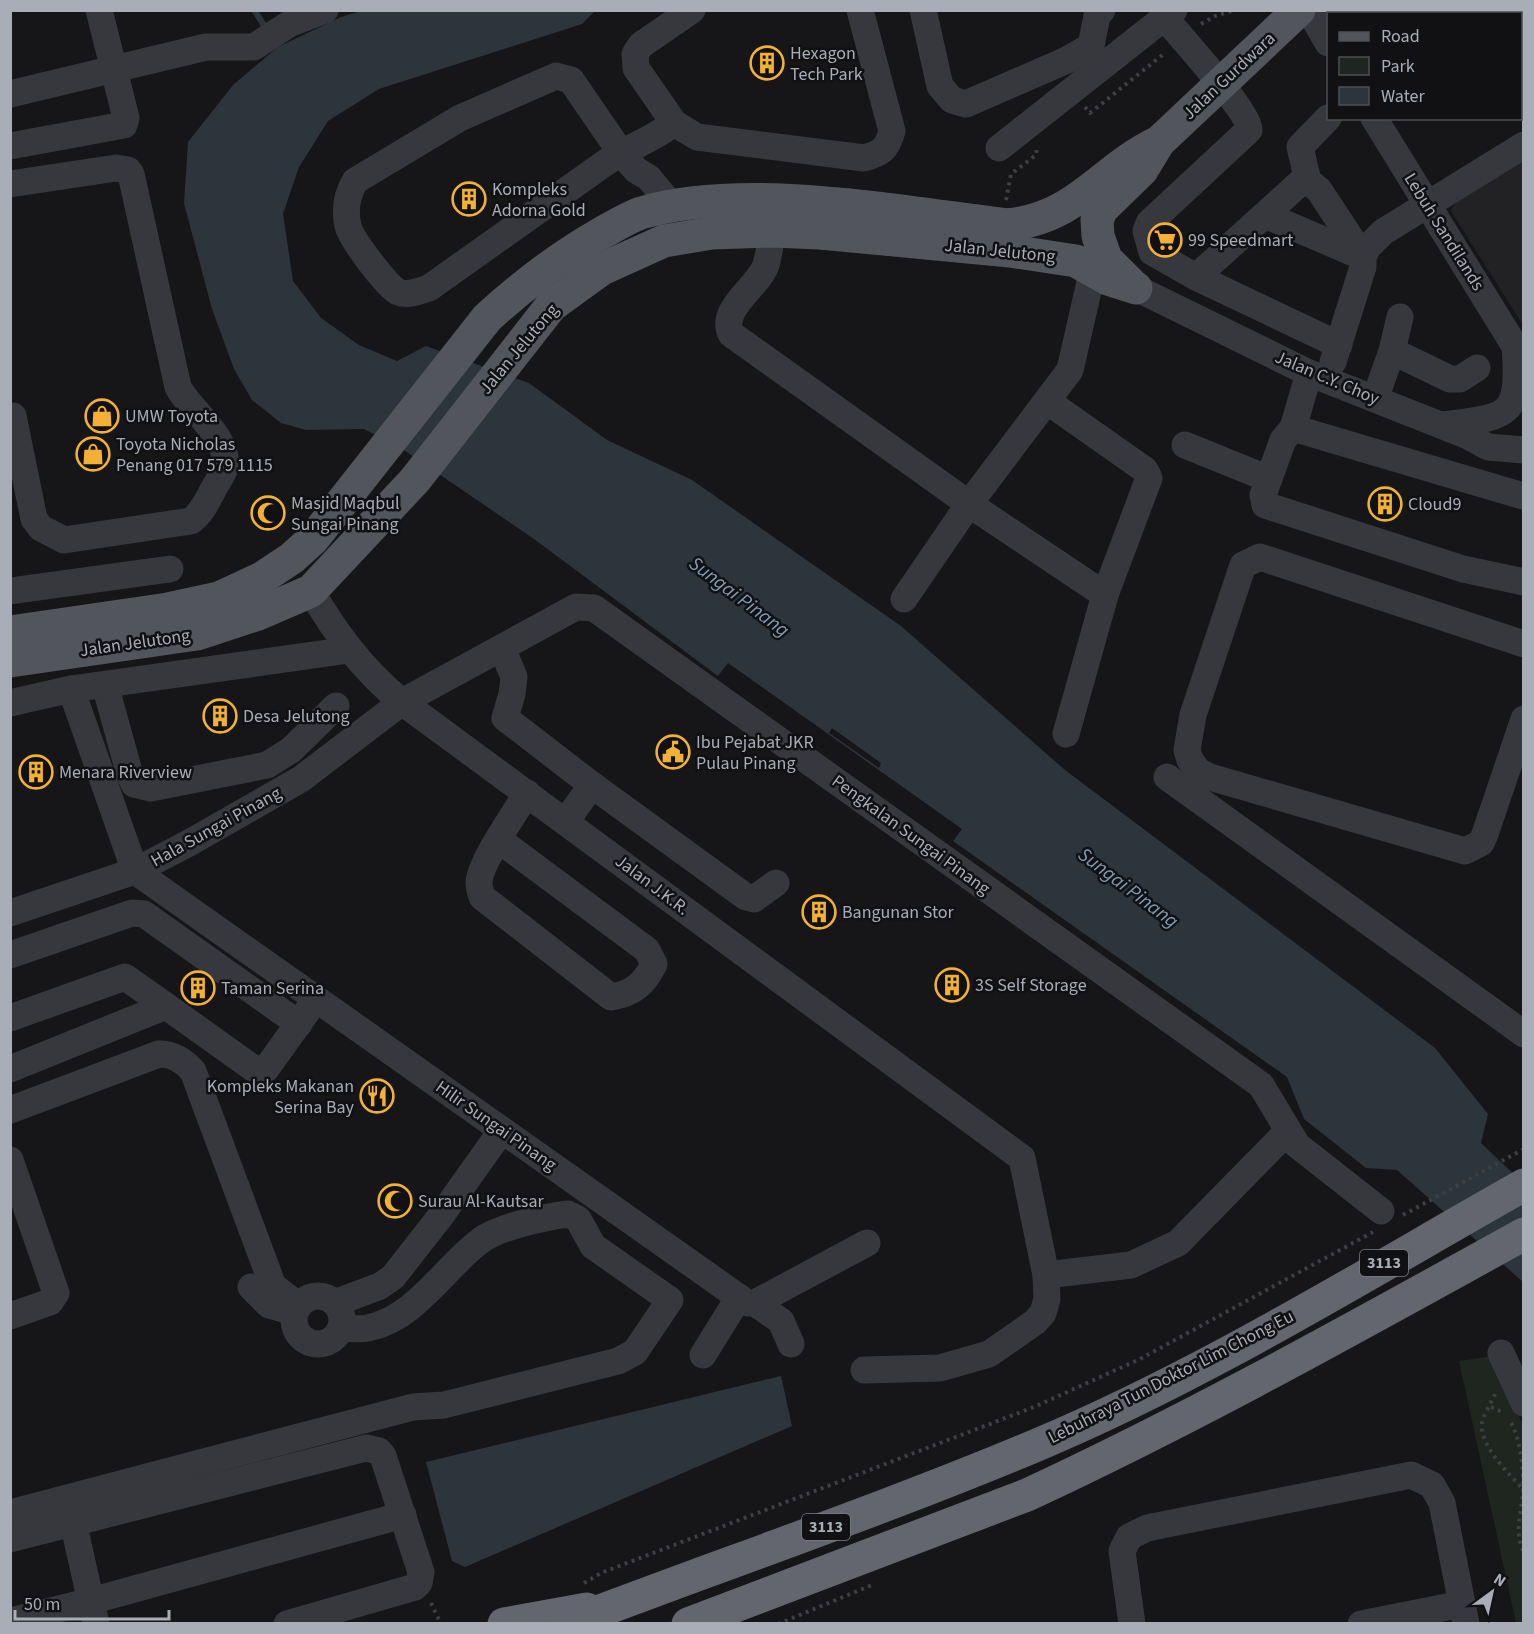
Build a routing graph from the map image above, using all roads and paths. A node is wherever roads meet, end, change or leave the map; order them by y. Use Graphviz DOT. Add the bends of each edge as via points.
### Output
graph roads {
  1 [pos="99,10"];
  2 [pos="325,10"];
  3 [pos="692,10"];
  4 [pos="860,10"];
  5 [pos="923,10"];
  6 [pos="1102,10"];
  7 [pos="1111,10"];
  8 [pos="1235,10"];
  9 [pos="1299,10"];
  10 [pos="1309,10"];
  11 [pos="1170,14"];
  12 [pos="278,22"];
  13 [pos="1182,40"];
  14 [pos="1327,40"];
  15 [pos="1135,41"];
  16 [pos="1099,55"];
  17 [pos="115,71"];
  18 [pos="1220,84"];
  19 [pos="10,94"];
  20 [pos="1076,112"];
  21 [pos="1327,120"];
  22 [pos="1375,120"];
  23 [pos="674,123"];
  24 [pos="1159,142"];
  25 [pos="1038,145"];
  26 [pos="1524,145"];
  27 [pos="10,146"];
  28 [pos="999,148"];
  29 [pos="628,161"];
  30 [pos="1308,181"];
  31 [pos="10,184"];
  32 [pos="1425,205"];
  33 [pos="672,206"];
  34 [pos="638,214"];
  35 [pos="1019,215"];
  36 [pos="1265,215"];
  37 [pos="773,231"];
  38 [pos="1363,257"];
  39 [pos="1093,269"];
  40 [pos="1196,277"];
  41 [pos="1136,288"];
  42 [pos="1400,317"];
  43 [pos="1339,345"];
  44 [pos="1521,349"];
  45 [pos="1392,351"];
  46 [pos="1477,368"];
  47 [pos="1318,376"];
  48 [pos="1375,399"];
  49 [pos="1047,401"];
  50 [pos="11,412"];
  51 [pos="1441,425"];
  52 [pos="1293,428"];
  53 [pos="1185,445"];
  54 [pos="1518,450"];
  55 [pos="1269,479"];
  56 [pos="1523,498"];
  57 [pos="969,504"];
  58 [pos="170,569"];
  59 [pos="1524,582"];
  60 [pos="10,591"];
  61 [pos="311,591"];
  62 [pos="1105,595"];
  63 [pos="904,599"];
  64 [pos="16,626"];
  65 [pos="341,639"];
  66 [pos="1524,644"];
  67 [pos="502,648"];
  68 [pos="10,661"];
  69 [pos="105,685"];
  70 [pos="71,688"];
  71 [pos="402,702"];
  72 [pos="10,703"];
  73 [pos="336,706"];
  74 [pos="1066,734"];
  75 [pos="1521,734"];
  76 [pos="1167,777"];
  77 [pos="1514,779"];
  78 [pos="592,785"];
  79 [pos="527,794"];
  80 [pos="566,821"];
  81 [pos="499,840"];
  82 [pos="135,871"];
  83 [pos="776,883"];
  84 [pos="10,914"];
  85 [pos="10,954"];
  86 [pos="316,999"];
  87 [pos="166,1006"];
  88 [pos="10,1018"];
  89 [pos="299,1024"];
  90 [pos="1524,1034"];
  91 [pos="10,1069"];
  92 [pos="10,1110"];
  93 [pos="502,1130"];
  94 [pos="1287,1132"];
  95 [pos="1524,1149"];
  96 [pos="10,1160"];
  97 [pos="1524,1185"];
  98 [pos="1383,1222"];
  99 [pos="1524,1234"];
  100 [pos="867,1243"];
  101 [pos="694,1266"];
  102 [pos="1046,1275"];
  103 [pos="251,1287"];
  104 [pos="670,1300"];
  105 [pos="747,1300"];
  106 [pos="297,1309"];
  107 [pos="10,1316"];
  108 [pos="338,1316"];
  109 [pos="791,1344"];
  110 [pos="1501,1353"];
  111 [pos="703,1355"];
  112 [pos="864,1370"];
  113 [pos="1499,1387"];
  114 [pos="1524,1403"];
  115 [pos="1491,1407"];
  116 [pos="1523,1490"];
  117 [pos="10,1513"];
  118 [pos="403,1515"];
  119 [pos="73,1522"];
  120 [pos="10,1539"];
  121 [pos="1524,1553"];
  122 [pos="580,1585"];
  123 [pos="612,1606"];
  124 [pos="94,1612"];
  125 [pos="1464,1613"];
  126 [pos="10,1621"];
  127 [pos="287,1623"];
  128 [pos="504,1623"];
  129 [pos="566,1623"];
  130 [pos="688,1623"];
  131 [pos="1132,1623"];
  132 [pos="1361,1623"];
  1 -- 17 [label="street"];
  2 -- 12 [label="street"];
  3 -- 23 [label="street" via="641,45 635,54 636,68"];
  4 -- 23 [label="street" via="892,131 888,146 879,154 864,158 697,137"];
  5 -- 16 [label="street" via="940,86 952,100 966,104 1067,60"];
  6 -- 16 [label="street" via="1097,16"];
  7 -- 15 [label="street"];
  8 -- 13 [label="path" via="1205,21"];
  9 -- 18 [label="main road, Jalan Gurdwara"];
  10 -- 14 [label="street"];
  11 -- 13 [label="street"];
  11 -- 15 [label="street"];
  12 -- 17 [label="street" via="254,47 206,48"];
  13 -- 18 [label="street"];
  13 -- 20 [label="path" via="1090,113 1085,106"];
  15 -- 16 [label="street"];
  16 -- 28 [label="street"];
  17 -- 19 [label="street"];
  17 -- 27 [label="street" via="126,118 124,125"];
  18 -- 24 [label="main road, Jalan Gurdwara"];
  18 -- 40 [label="street" via="1247,121 1249,130 1155,215 1146,231 1152,252"];
  21 -- 30 [label="street" via="1300,147"];
  22 -- 32 [label="street, Lebuh Sandilands"];
  23 -- 29 [label="street"];
  24 -- 35 [label="main road, Jalan Gurdwara" via="1136,153 1070,205"];
  24 -- 41 [label="main road, Jalan Gurdwara" via="1142,170 1102,209 1097,220 1106,259"];
  25 -- 35 [label="path" via="1036,155 1011,174"];
  26 -- 32 [label="street"];
  29 -- 29 [label="street" via="429,288 412,293 399,292 386,282 348,228 346,207 355,181 460,118 556,76 571,80"];
  29 -- 33 [label="street" via="649,178"];
  29 -- 34 [label="street"];
  30 -- 36 [label="street"];
  30 -- 38 [label="street" via="1319,190"];
  31 -- 50 [label="street" via="116,168 131,174 178,387 217,437 223,453 223,471 203,508 191,520 64,540 47,532 34,519"];
  32 -- 38 [label="street" via="1383,232"];
  32 -- 44 [label="street, Lebuh Sandilands"];
  33 -- 34 [label="main road, Jalan Jelutong"];
  33 -- 35 [label="main road, Jalan Jelutong" via="706,202 828,203 1008,225"];
  34 -- 64 [label="main road, Jalan Jelutong" via="567,253 487,318 313,539 262,578 198,603"];
  36 -- 38 [label="street"];
  36 -- 40 [label="street"];
  37 -- 39 [label="main road, Jalan Jelutong" via="1039,254 1076,261"];
  37 -- 57 [label="street" via="766,265 730,315 731,334"];
  37 -- 61 [label="main road, Jalan Jelutong" via="712,233 664,241 602,268 551,306 415,480"];
  38 -- 43 [label="street"];
  39 -- 41 [label="main road, Jalan Jelutong" via="1108,279"];
  39 -- 49 [label="street" via="1074,361"];
  40 -- 43 [label="street"];
  41 -- 47 [label="street, Jalan C.Y. Choy"];
  42 -- 45 [label="street"];
  43 -- 47 [label="street"];
  44 -- 51 [label="street, Lebuh Sandilands" via="1518,386 1509,406 1488,420"];
  45 -- 46 [label="street" via="1450,379 1460,379"];
  45 -- 48 [label="street"];
  47 -- 48 [label="street, Jalan C.Y. Choy"];
  47 -- 52 [label="street"];
  48 -- 51 [label="street, Jalan C.Y. Choy"];
  49 -- 57 [label="street"];
  49 -- 62 [label="street" via="1148,473"];
  51 -- 54 [label="street, Jalan C.Y. Choy" via="1488,447"];
  52 -- 55 [label="street" via="1283,440"];
  52 -- 56 [label="street"];
  53 -- 55 [label="street"];
  54 -- 56 [label="street"];
  55 -- 59 [label="street" via="1263,500 1269,507 1463,569"];
  57 -- 62 [label="street"];
  57 -- 63 [label="street"];
  58 -- 60 [label="street"];
  61 -- 65 [label="street, Jalan J.K.R."];
  61 -- 68 [label="main road, Jalan Jelutong" via="197,634"];
  62 -- 74 [label="street"];
  65 -- 69 [label="street" via="296,657"];
  65 -- 71 [label="street, Jalan J.K.R." via="376,680"];
  66 -- 77 [label="street" via="1260,557 1243,565 1193,715 1187,750 1198,771 1210,777 1465,851 1481,843"];
  67 -- 71 [label="street, Pengkalan Sungai Pinang"];
  67 -- 78 [label="street" via="514,677 505,718"];
  67 -- 94 [label="street, Pengkalan Sungai Pinang" via="576,607 594,608 1261,1084"];
  69 -- 70 [label="street"];
  69 -- 73 [label="street" via="134,784 151,788 267,765 291,750"];
  70 -- 72 [label="street"];
  70 -- 82 [label="street"];
  71 -- 79 [label="street, Jalan J.K.R."];
  71 -- 82 [label="street, Hala Sungai Pinang" via="301,779"];
  75 -- 77 [label="street"];
  76 -- 90 [label="street"];
  78 -- 80 [label="street"];
  78 -- 83 [label="street" via="746,897 754,899"];
  79 -- 80 [label="street, Jalan J.K.R."];
  79 -- 81 [label="street"];
  80 -- 102 [label="street, Jalan J.K.R." via="1018,1155 1024,1163"];
  81 -- 81 [label="street" via="482,871 482,897 611,997 628,994 647,979 654,964 646,950"];
  82 -- 84 [label="street, Hala Sungai Pinang"];
  82 -- 86 [label="street, Hilir Sungai Pinang"];
  85 -- 89 [label="street" via="132,914 144,914"];
  86 -- 89 [label="street"];
  86 -- 93 [label="street, Hilir Sungai Pinang"];
  87 -- 88 [label="street" via="124,977"];
  87 -- 89 [label="street" via="257,1071 266,1070"];
  87 -- 91 [label="street"];
  92 -- 106 [label="street" via="159,1054 167,1053 187,1064 193,1071 273,1286"];
  93 -- 101 [label="street, Hilir Sungai Pinang"];
  93 -- 108 [label="street" via="393,1277"];
  94 -- 98 [label="street, Pengkalan Sungai Pinang"];
  94 -- 102 [label="street" via="1178,1243 1131,1265"];
  95 -- 98 [label="path"];
  96 -- 107 [label="street" via="56,1293 50,1302"];
  97 -- 123 [label="highway, Lebuhraya Tun Doktor Lim Chong Eu / 3113" via="1245,1342 1038,1445"];
  98 -- 122 [label="path" via="1140,1359 1034,1407"];
  99 -- 130 [label="highway, 3113" via="1266,1377 1027,1495"];
  100 -- 105 [label="street"];
  101 -- 104 [label="street"];
  101 -- 105 [label="street, Hilir Sungai Pinang"];
  102 -- 112 [label="street" via="1043,1312 989,1354 940,1368"];
  103 -- 106 [label="street" via="269,1305"];
  104 -- 108 [label="street" via="592,1246 578,1218 568,1214 491,1234 432,1288 383,1323 368,1328"];
  104 -- 117 [label="street" via="635,1352 618,1361 444,1405 413,1407"];
  105 -- 109 [label="street, Hilir Sungai Pinang" via="781,1321"];
  105 -- 111 [label="street"];
  106 -- 108 [label="street" via="312,1296 328,1298"];
  106 -- 108 [label="street" via="296,1329 306,1341 322,1344 330,1341"];
  110 -- 114 [label="street"];
  113 -- 115 [label="path"];
  115 -- 116 [label="path" via="1504,1413 1513,1425"];
  115 -- 116 [label="path" via="1481,1422 1483,1434 1492,1453"];
  116 -- 121 [label="path" via="1517,1539"];
  118 -- 119 [label="street" via="383,1456 366,1448"];
  118 -- 124 [label="street"];
  118 -- 127 [label="street" via="421,1572 415,1587"];
  119 -- 120 [label="street"];
  119 -- 124 [label="street"];
  123 -- 128 [label="highway"];
  123 -- 129 [label="highway, Lebuhraya Tun Doktor Lim Chong Eu / 3113"];
  124 -- 126 [label="street"];
  125 -- 131 [label="street" via="1442,1503 1432,1485 1411,1475 1147,1528 1129,1537 1122,1551"];
  125 -- 132 [label="street"];
}
